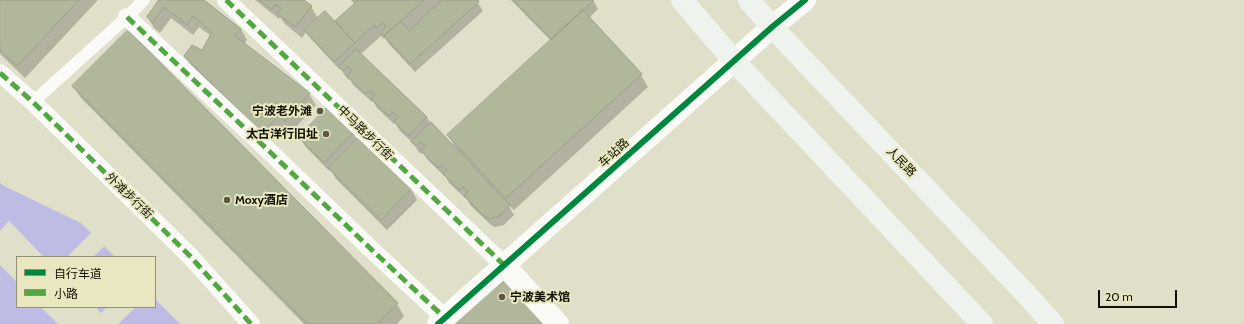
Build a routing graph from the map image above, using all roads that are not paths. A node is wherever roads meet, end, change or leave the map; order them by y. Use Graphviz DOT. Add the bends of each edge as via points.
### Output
graph roads {
  1 [pos="144,0"];
  2 [pos="226,0"];
  3 [pos="682,0"];
  4 [pos="749,0"];
  5 [pos="805,0"];
  6 [pos="127,18"];
  7 [pos="772,27"];
  8 [pos="734,61"];
  9 [pos="0,73"];
  10 [pos="33,102"];
  11 [pos="504,265"];
  12 [pos="441,321"];
  13 [pos="251,324"];
  14 [pos="558,324"];
  15 [pos="982,324"];
  16 [pos="1053,324"];
  1 -- 6 [label="lane"];
  2 -- 11 [label="street, 中马路步行街"];
  3 -- 8 [label="main road"];
  4 -- 7 [label="main road, 人民路"];
  5 -- 7 [label="street, 车站路"];
  6 -- 10 [label="lane"];
  6 -- 12 [label="street" via="272,154"];
  7 -- 8 [label="street, 车站路"];
  7 -- 16 [label="main road, 人民路"];
  8 -- 11 [label="street, 车站路"];
  8 -- 15 [label="main road"];
  9 -- 10 [label="street, 外滩步行街"];
  10 -- 13 [label="street, 外滩步行街" via="190,256"];
  11 -- 12 [label="street, 车站路"];
  11 -- 14 [label="street"];
}
